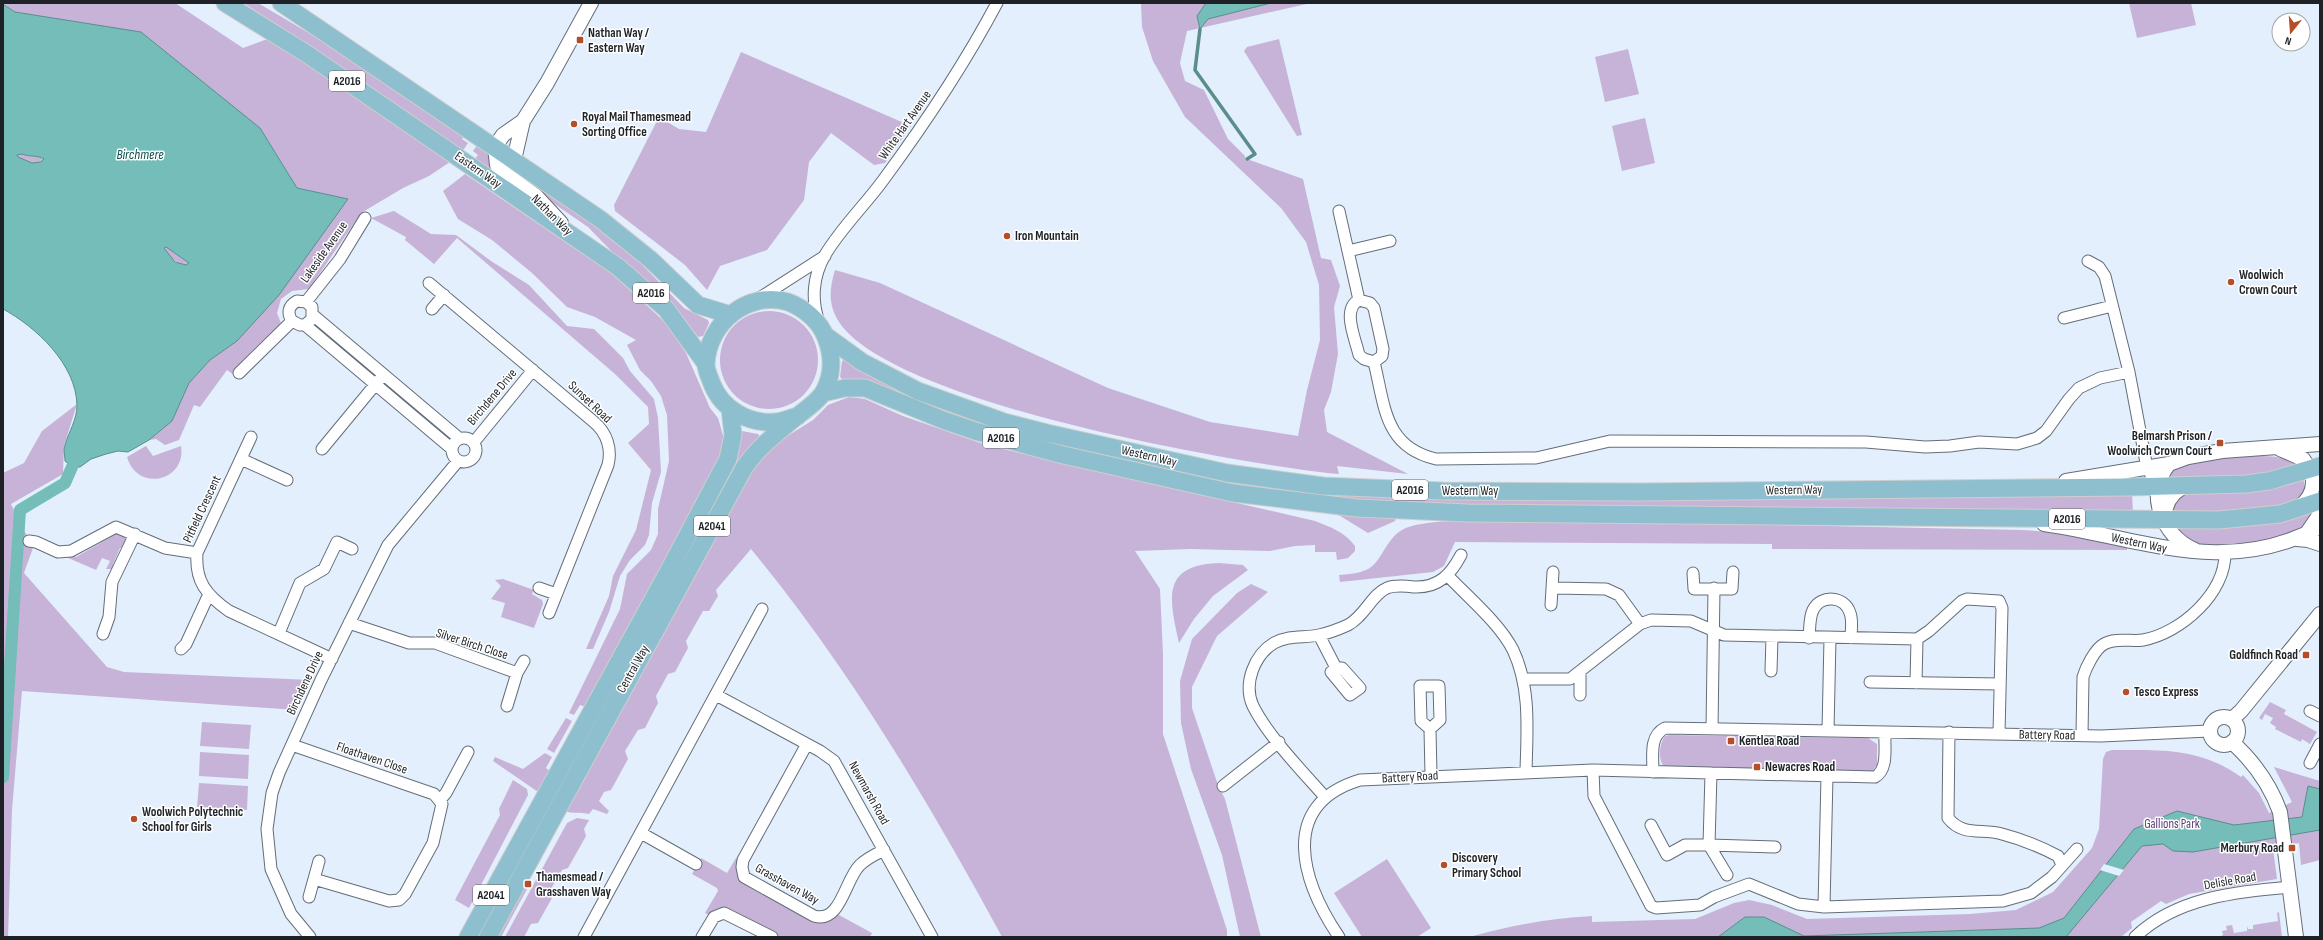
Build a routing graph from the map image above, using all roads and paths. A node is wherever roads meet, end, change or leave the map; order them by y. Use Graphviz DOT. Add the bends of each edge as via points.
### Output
graph roads {
  1 [pos="225,3"];
  2 [pos="280,3"];
  3 [pos="591,3"];
  4 [pos="997,3"];
  5 [pos="523,121"];
  6 [pos="495,147"];
  7 [pos="514,160"];
  8 [pos="1339,211"];
  9 [pos="365,218"];
  10 [pos="578,240"];
  11 [pos="1390,241"];
  12 [pos="1348,252"];
  13 [pos="825,256"];
  14 [pos="2088,261"];
  15 [pos="429,283"];
  16 [pos="444,295"];
  17 [pos="758,300"];
  18 [pos="1359,300"];
  19 [pos="306,302"];
  20 [pos="2112,306"];
  21 [pos="432,309"];
  22 [pos="731,314"];
  23 [pos="313,315"];
  24 [pos="2064,318"];
  25 [pos="292,321"];
  26 [pos="305,325"];
  27 [pos="823,330"];
  28 [pos="1374,362"];
  29 [pos="706,364"];
  30 [pos="533,370"];
  31 [pos="2128,372"];
  32 [pos="240,373"];
  33 [pos="384,374"];
  34 [pos="376,384"];
  35 [pos="823,393"];
  36 [pos="730,408"];
  37 [pos="798,416"];
  38 [pos="251,437"];
  39 [pos="460,439"];
  40 [pos="474,442"];
  41 [pos="2320,444"];
  42 [pos="2270,448"];
  43 [pos="322,449"];
  44 [pos="452,449"];
  45 [pos="241,459"];
  46 [pos="458,461"];
  47 [pos="2169,464"];
  48 [pos="2315,467"];
  49 [pos="2147,468"];
  50 [pos="286,480"];
  51 [pos="2192,484"];
  52 [pos="2320,484"];
  53 [pos="2157,485"];
  54 [pos="2022,486"];
  55 [pos="2320,501"];
  56 [pos="2296,509"];
  57 [pos="2320,514"];
  58 [pos="1970,517"];
  59 [pos="2164,520"];
  60 [pos="2320,527"];
  61 [pos="135,534"];
  62 [pos="2302,536"];
  63 [pos="29,541"];
  64 [pos="2320,544"];
  65 [pos="352,549"];
  66 [pos="2205,552"];
  67 [pos="2225,552"];
  68 [pos="197,553"];
  69 [pos="1461,555"];
  70 [pos="1553,572"];
  71 [pos="1733,572"];
  72 [pos="1693,573"];
  73 [pos="1448,576"];
  74 [pos="539,588"];
  75 [pos="1554,588"];
  76 [pos="1714,588"];
  77 [pos="209,594"];
  78 [pos="556,594"];
  79 [pos="1551,605"];
  80 [pos="762,609"];
  81 [pos="549,613"];
  82 [pos="2320,614"];
  83 [pos="349,623"];
  84 [pos="1640,624"];
  85 [pos="1714,631"];
  86 [pos="103,634"];
  87 [pos="279,634"];
  88 [pos="1319,635"];
  89 [pos="1772,637"];
  90 [pos="1809,638"];
  91 [pos="1830,638"];
  92 [pos="1851,638"];
  93 [pos="1917,639"];
  94 [pos="181,649"];
  95 [pos="332,659"];
  96 [pos="524,661"];
  97 [pos="1336,668"];
  98 [pos="1771,671"];
  99 [pos="517,673"];
  100 [pos="1580,673"];
  101 [pos="1523,679"];
  102 [pos="1870,682"];
  103 [pos="1916,683"];
  104 [pos="2000,684"];
  105 [pos="716,695"];
  106 [pos="1580,695"];
  107 [pos="507,706"];
  108 [pos="2232,719"];
  109 [pos="1430,729"];
  110 [pos="1712,729"];
  111 [pos="1828,731"];
  112 [pos="2209,731"];
  113 [pos="1885,732"];
  114 [pos="1949,732"];
  115 [pos="1999,733"];
  116 [pos="2082,735"];
  117 [pos="1279,742"];
  118 [pos="2232,742"];
  119 [pos="807,744"];
  120 [pos="2320,744"];
  121 [pos="292,745"];
  122 [pos="468,752"];
  123 [pos="2310,763"];
  124 [pos="1593,770"];
  125 [pos="1526,772"];
  126 [pos="1653,772"];
  127 [pos="1711,773"];
  128 [pos="1431,775"];
  129 [pos="1827,776"];
  130 [pos="1223,786"];
  131 [pos="1325,797"];
  132 [pos="440,800"];
  133 [pos="1651,825"];
  134 [pos="641,833"];
  135 [pos="1709,845"];
  136 [pos="1775,847"];
  137 [pos="2077,849"];
  138 [pos="884,850"];
  139 [pos="319,861"];
  140 [pos="696,864"];
  141 [pos="2062,865"];
  142 [pos="1727,875"];
  143 [pos="314,879"];
  144 [pos="2290,887"];
  145 [pos="309,897"];
  146 [pos="1824,907"];
  147 [pos="310,937"];
  148 [pos="468,937"];
  149 [pos="488,937"];
  150 [pos="584,937"];
  151 [pos="702,937"];
  152 [pos="772,937"];
  153 [pos="932,937"];
  154 [pos="1339,937"];
  155 [pos="2135,937"];
  156 [pos="2296,937"];
  1 -- 10 [label="main road, Eastern Way / A2016" via="307,54"];
  2 -- 6 [label="main road, A2016"];
  3 -- 5 [label="street"];
  4 -- 13 [label="street, White Hart Avenue" via="920,131"];
  5 -- 6 [label="street" via="503,135"];
  5 -- 7 [label="street"];
  6 -- 7 [label="main road, A2016"];
  6 -- 10 [label="street, Nathan Way" via="496,165 500,170 536,196"];
  7 -- 22 [label="main road, A2016" via="632,244 698,305"];
  8 -- 12 [label="street"];
  9 -- 19 [label="street, Lakeside Avenue" via="340,259"];
  10 -- 29 [label="main road, Eastern Way / A2016" via="618,267 653,296 679,325"];
  11 -- 12 [label="street"];
  12 -- 18 [label="street"];
  13 -- 17 [label="street, White Hart Avenue"];
  13 -- 27 [label="street, White Hart Avenue" via="814,288 813,302"];
  14 -- 20 [label="street" via="2099,267 2105,276"];
  15 -- 16 [label="street, Sunset Road"];
  16 -- 21 [label="street"];
  16 -- 30 [label="street, Sunset Road"];
  17 -- 22 [label="main road"];
  17 -- 27 [label="main road" via="777,299 797,305"];
  18 -- 28 [label="street" via="1351,307 1350,314 1359,355"];
  18 -- 28 [label="street" via="1370,303 1374,308 1383,349 1382,356"];
  19 -- 23 [label="street, Lakeside Avenue" via="312,307"];
  19 -- 25 [label="street, Lakeside Avenue" via="297,301 292,304 288,312"];
  20 -- 24 [label="street"];
  20 -- 31 [label="street"];
  22 -- 29 [label="main road" via="714,334"];
  23 -- 26 [label="street"];
  23 -- 33 [label="street, Lakeside Avenue"];
  25 -- 26 [label="street"];
  25 -- 32 [label="street"];
  26 -- 34 [label="street"];
  27 -- 35 [label="main road" via="830,352 831,366"];
  27 -- 54 [label="main road, Western Way / A2016" via="862,362 918,391 998,420 1047,434 1178,463 1273,480 1323,486 1443,491 1641,492"];
  28 -- 31 [label="street" via="1387,414 1399,440 1421,456 1436,459 1536,458 1610,441 1866,442 1925,447 1980,442 2017,444 2037,438 2046,431 2079,388 2100,378"];
  29 -- 36 [label="main road" via="716,394"];
  30 -- 40 [label="street, Birchdene Drive"];
  30 -- 78 [label="street, Sunset Road" via="599,426 605,435 609,453 608,466"];
  31 -- 49 [label="street"];
  33 -- 34 [label="street"];
  33 -- 39 [label="street, Lakeside Avenue"];
  34 -- 43 [label="street"];
  34 -- 44 [label="street"];
  35 -- 37 [label="main road"];
  35 -- 58 [label="main road, Western Way / A2016" via="845,388 864,388 949,422 1059,454 1233,493 1358,508 1467,513"];
  36 -- 37 [label="main road" via="755,421 775,422"];
  36 -- 148 [label="main road, Central Way / A2041" via="733,435 728,459"];
  37 -- 149 [label="main road, Central Way / A2041" via="766,442 744,468"];
  38 -- 45 [label="street, Pitfield Crescent"];
  39 -- 40 [label="street, Birchdene Drive"];
  39 -- 44 [label="street, Birchdene Drive" via="454,443"];
  40 -- 46 [label="street, Birchdene Drive" via="477,450 474,457 466,462"];
  41 -- 42 [label="street, Western Way"];
  42 -- 47 [label="street, Western Way" via="2222,451 2188,457"];
  42 -- 48 [label="street" via="2297,455"];
  44 -- 46 [label="street" via="453,456"];
  45 -- 50 [label="street"];
  45 -- 68 [label="street, Pitfield Crescent"];
  46 -- 83 [label="street, Birchdene Drive" via="388,544"];
  47 -- 49 [label="street, Western Way"];
  47 -- 53 [label="street"];
  48 -- 51 [label="main road, Western Way / A2016" via="2269,481 2246,484"];
  48 -- 52 [label="street"];
  48 -- 56 [label="street" via="2310,496"];
  49 -- 53 [label="street"];
  49 -- 54 [label="street, Western Way / A2016"];
  51 -- 53 [label="main road, Western Way / A2016"];
  51 -- 59 [label="street, Western Way / A2016" via="2184,486 2171,496 2166,504"];
  53 -- 54 [label="main road, Western Way / A2016"];
  53 -- 59 [label="street" via="2158,506"];
  55 -- 56 [label="main road, Western Way / A2016"];
  56 -- 59 [label="main road, Western Way / A2016" via="2243,519"];
  57 -- 62 [label="street"];
  58 -- 59 [label="main road, Western Way / A2016"];
  58 -- 66 [label="street, Western Way / A2016" via="2063,527 2163,548"];
  59 -- 66 [label="street" via="2180,542"];
  60 -- 62 [label="street, Western Way"];
  61 -- 63 [label="street" via="116,527 64,553"];
  61 -- 68 [label="street" via="165,548"];
  61 -- 86 [label="street" via="112,582 109,617"];
  62 -- 64 [label="street"];
  62 -- 67 [label="street, Western Way" via="2260,548"];
  65 -- 87 [label="street" via="337,542 324,569 300,583"];
  66 -- 67 [label="street, Western Way"];
  67 -- 116 [label="street" via="2221,571 2203,604 2187,620 2166,633 2142,640 2112,641 2101,646 2083,677"];
  68 -- 77 [label="street, Pitfield Crescent" via="196,568 199,580"];
  69 -- 73 [label="street"];
  70 -- 75 [label="street"];
  71 -- 76 [label="street" via="1732,589"];
  72 -- 76 [label="street" via="1694,589"];
  73 -- 88 [label="street" via="1436,583 1417,587 1386,588 1361,616 1349,624"];
  73 -- 101 [label="street" via="1505,638 1513,650"];
  74 -- 78 [label="street"];
  75 -- 79 [label="street"];
  75 -- 84 [label="street" via="1606,588 1619,595"];
  76 -- 85 [label="street"];
  77 -- 87 [label="street, Pitfield Crescent" via="228,610"];
  77 -- 94 [label="street" via="186,644"];
  78 -- 81 [label="street, Sunset Road"];
  80 -- 105 [label="street"];
  82 -- 108 [label="street"];
  83 -- 95 [label="street, Birchdene Drive"];
  83 -- 99 [label="street, Silver Birch Close" via="409,643 435,643"];
  84 -- 85 [label="street" via="1651,620 1691,621"];
  84 -- 100 [label="street"];
  85 -- 89 [label="street" via="1724,635"];
  85 -- 110 [label="street"];
  87 -- 95 [label="street, Pitfield Crescent"];
  88 -- 97 [label="street"];
  88 -- 117 [label="street" via="1288,637 1276,642 1265,649 1250,676 1253,705"];
  89 -- 90 [label="street"];
  89 -- 98 [label="street"];
  90 -- 91 [label="street"];
  90 -- 92 [label="street" via="1812,611 1824,600 1833,599 1841,601 1850,612"];
  91 -- 92 [label="street"];
  91 -- 111 [label="street"];
  92 -- 93 [label="street"];
  93 -- 103 [label="street"];
  93 -- 104 [label="street" via="1962,601 1999,601 2002,608"];
  95 -- 121 [label="street, Birchdene Drive"];
  96 -- 99 [label="street, Silver Birch Close"];
  99 -- 107 [label="street, Silver Birch Close"];
  100 -- 101 [label="street" via="1570,679"];
  100 -- 106 [label="street"];
  101 -- 125 [label="street" via="1527,696"];
  102 -- 103 [label="street"];
  103 -- 104 [label="street"];
  104 -- 115 [label="street"];
  105 -- 119 [label="street, Newmarsh Road"];
  105 -- 134 [label="street"];
  108 -- 112 [label="street" via="2224,716 2215,719"];
  108 -- 118 [label="street" via="2238,728 2238,735"];
  109 -- 128 [label="street"];
  110 -- 111 [label="street, Battery Road"];
  110 -- 126 [label="street, Battery Road" via="1665,728 1657,732 1654,738"];
  111 -- 113 [label="street, Battery Road"];
  112 -- 116 [label="street, Battery Road" via="2148,735"];
  112 -- 118 [label="street" via="2217,744"];
  113 -- 114 [label="street, Battery Road"];
  113 -- 129 [label="street, Battery Road" via="1884,768 1881,774 1875,777"];
  114 -- 115 [label="street, Battery Road"];
  114 -- 141 [label="street" via="1948,818 1953,825 1969,831 2001,833 2058,856"];
  115 -- 116 [label="street, Battery Road"];
  117 -- 130 [label="street"];
  117 -- 131 [label="street"];
  118 -- 144 [label="street" via="2261,773 2276,801 2280,812"];
  119 -- 138 [label="street, Newmarsh Road" via="834,761"];
  119 -- 138 [label="street, Grasshaven Way" via="744,860 744,877 814,916 823,917 832,913 860,865"];
  120 -- 123 [label="street"];
  121 -- 132 [label="street, Floathaven Close" via="434,794"];
  121 -- 147 [label="street, Birchdene Drive" via="272,793 267,830 268,850 274,878 285,903"];
  122 -- 132 [label="street"];
  124 -- 125 [label="street, Battery Road"];
  124 -- 126 [label="street, Battery Road"];
  124 -- 146 [label="street" via="1594,796 1651,906 1662,908 1700,905 1749,884 1798,904"];
  125 -- 128 [label="street, Battery Road"];
  126 -- 127 [label="street, Battery Road"];
  127 -- 129 [label="street, Battery Road"];
  127 -- 135 [label="street"];
  128 -- 131 [label="street, Battery Road" via="1360,780 1340,786"];
  129 -- 146 [label="street"];
  131 -- 154 [label="street, Battery Road" via="1315,807 1307,822 1303,850 1315,893"];
  132 -- 143 [label="street" via="442,809 433,843 403,898 389,901"];
  133 -- 135 [label="street" via="1667,854 1685,845"];
  134 -- 140 [label="street"];
  134 -- 150 [label="street"];
  135 -- 136 [label="street"];
  135 -- 142 [label="street"];
  137 -- 141 [label="street"];
  138 -- 153 [label="street, Newmarsh Road"];
  139 -- 143 [label="street"];
  141 -- 146 [label="street" via="2052,877 2031,893 2003,901"];
  143 -- 145 [label="street"];
  144 -- 155 [label="street, Delisle Road" via="2208,898 2171,913"];
  144 -- 156 [label="street"];
  151 -- 152 [label="street" via="714,917 724,913"];
}
